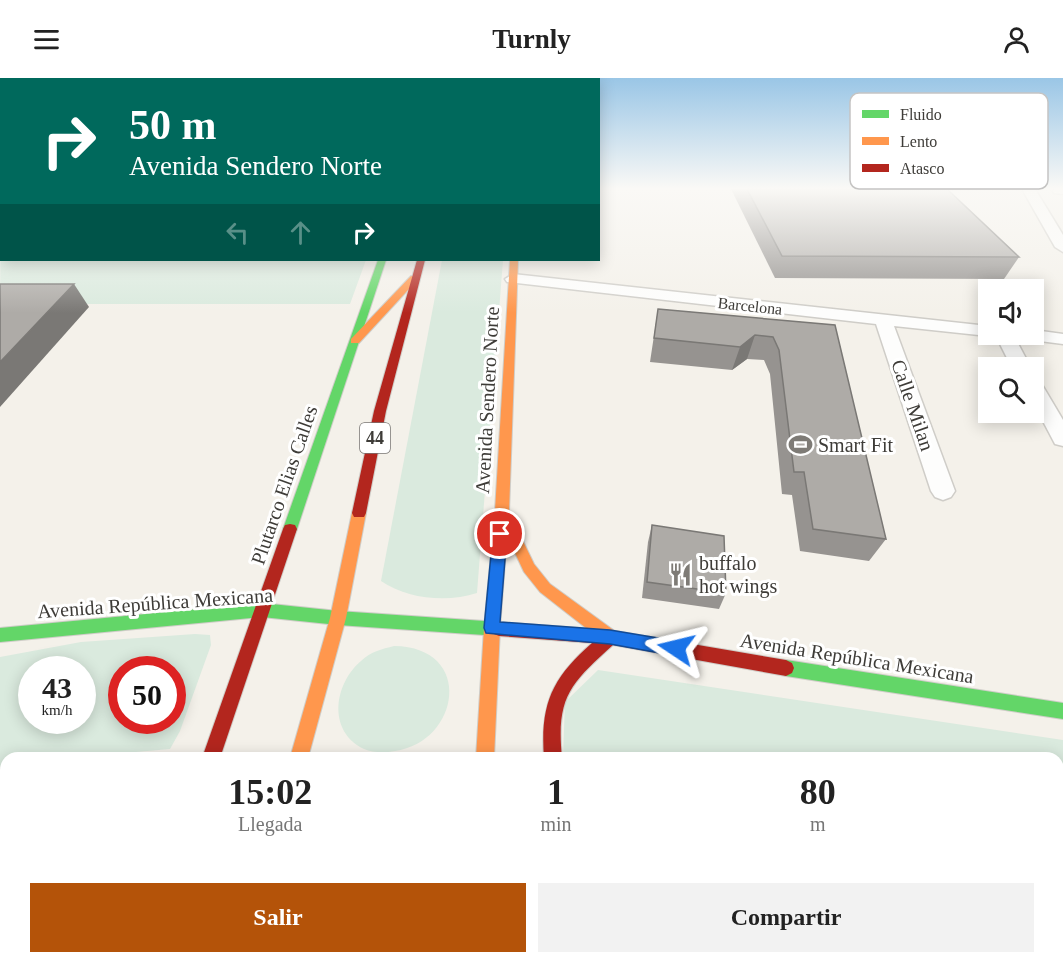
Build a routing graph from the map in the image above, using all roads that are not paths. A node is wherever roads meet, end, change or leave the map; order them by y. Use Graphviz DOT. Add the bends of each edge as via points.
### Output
graph roads {
  1 [pos="1053,230"];
  2 [pos="1063,247"];
  3 [pos="382,261"];
  4 [pos="421,261"];
  5 [pos="514,261"];
  6 [pos="417,275"];
  7 [pos="513,279"];
  8 [pos="883,320"];
  9 [pos="978,330"];
  10 [pos="1044,337"];
  11 [pos="1063,339"];
  12 [pos="355,341"];
  13 [pos="1044,405"];
  14 [pos="1063,439"];
  15 [pos="943,491"];
  16 [pos="502,511"];
  17 [pos="262,610"];
  18 [pos="338,618"];
  19 [pos="492,628"];
  20 [pos="0,635"];
  21 [pos="610,637"];
  22 [pos="1063,711"];
  23 [pos="213,752"];
  24 [pos="301,752"];
  25 [pos="485,752"];
  26 [pos="552,752"];
  1 -- 2 [label="street"];
  3 -- 12 [label="main road, Plutarco Elias Calles"];
  4 -- 6 [label="main road, 44"];
  5 -- 7 [label="main road, Avenida Sendero Norte"];
  6 -- 12 [label="main road"];
  6 -- 18 [label="main road, 44" via="380,411"];
  7 -- 8 [label="street, Barcelona"];
  7 -- 16 [label="main road, Avenida Sendero Norte"];
  8 -- 9 [label="street, Barcelona"];
  8 -- 15 [label="street, Calle Milan"];
  10 -- 11 [label="street"];
  12 -- 17 [label="main road, Plutarco Elias Calles"];
  13 -- 14 [label="street"];
  16 -- 19 [label="main road, Avenida Sendero Norte"];
  16 -- 21 [label="main road" via="529,568 545,588"];
  17 -- 18 [label="main road, Avenida República Mexicana"];
  17 -- 20 [label="main road, Avenida República Mexicana"];
  17 -- 23 [label="main road, Plutarco Elias Calles"];
  18 -- 19 [label="main road, Avenida República Mexicana"];
  18 -- 24 [label="main road, 44"];
  19 -- 21 [label="main road, Avenida República Mexicana"];
  19 -- 25 [label="main road, Avenida Sendero Norte"];
  21 -- 22 [label="main road, Avenida República Mexicana"];
  21 -- 26 [label="main road" via="568,674 558,689 550,732"];
}
